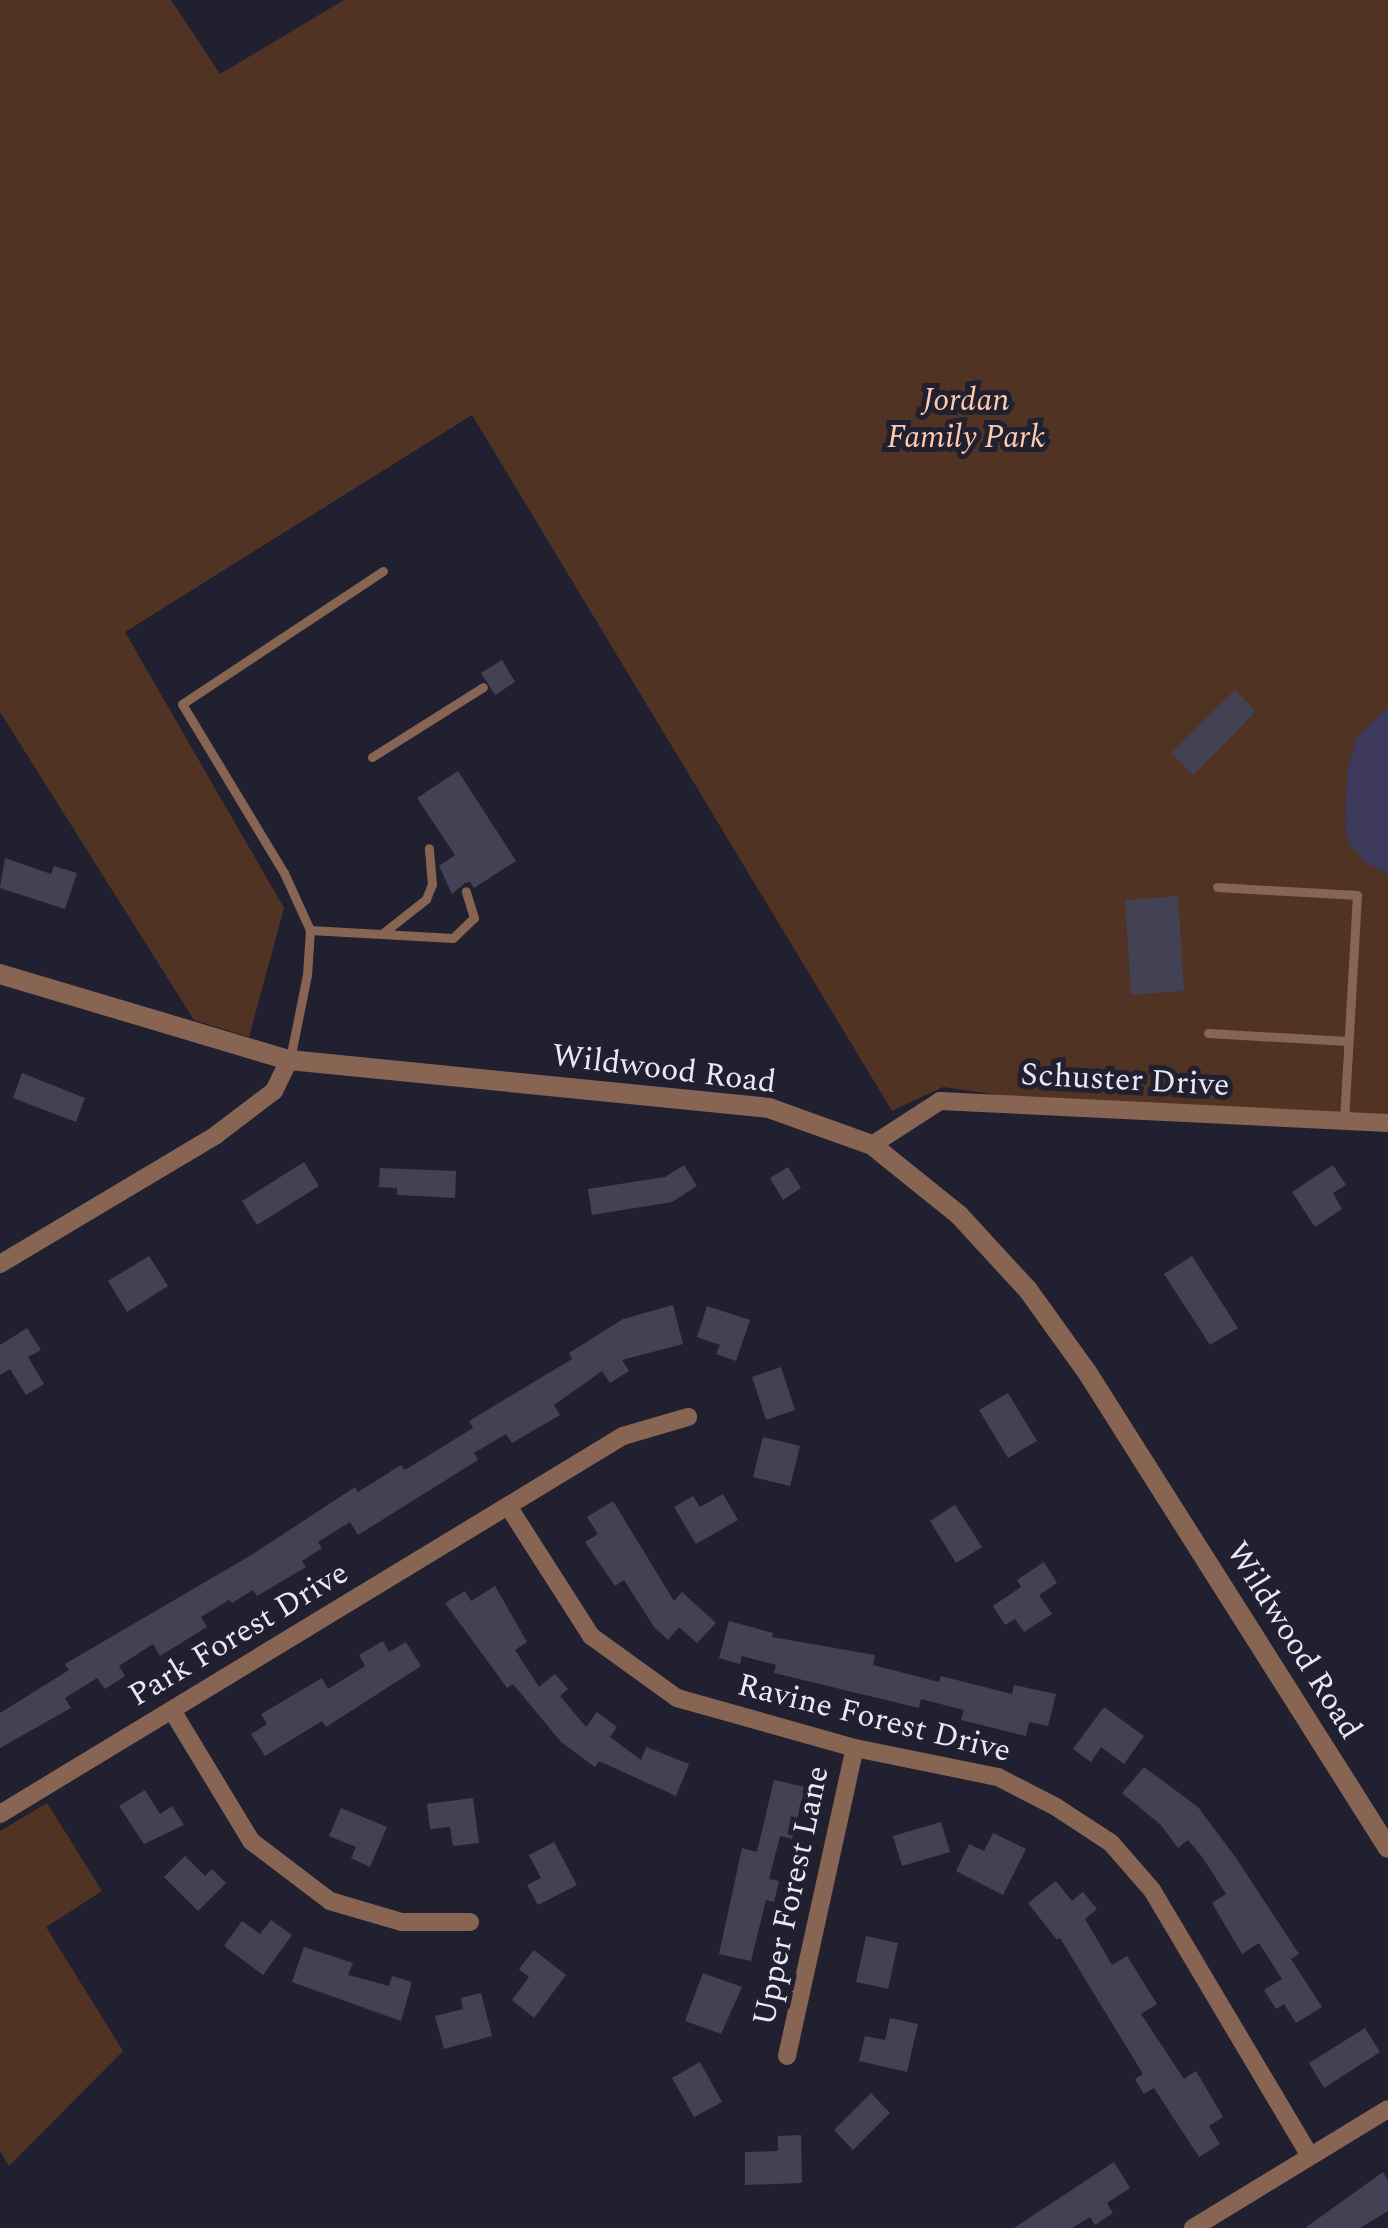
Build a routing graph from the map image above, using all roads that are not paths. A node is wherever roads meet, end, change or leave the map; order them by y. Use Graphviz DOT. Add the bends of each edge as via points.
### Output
graph roads {
  1 [pos="383,571"];
  2 [pos="483,687"];
  3 [pos="372,756"];
  4 [pos="429,848"];
  5 [pos="1216,888"];
  6 [pos="466,891"];
  7 [pos="310,930"];
  8 [pos="383,933"];
  9 [pos="0,974"];
  10 [pos="1208,1033"];
  11 [pos="1348,1040"];
  12 [pos="290,1060"];
  13 [pos="1344,1121"];
  14 [pos="1388,1123"];
  15 [pos="872,1146"];
  16 [pos="0,1264"];
  17 [pos="688,1417"];
  18 [pos="508,1506"];
  19 [pos="173,1712"];
  20 [pos="855,1748"];
  21 [pos="0,1814"];
  22 [pos="1388,1848"];
  23 [pos="470,1922"];
  24 [pos="787,2056"];
  25 [pos="1388,2109"];
  26 [pos="1310,2156"];
  27 [pos="1193,2228"];
  1 -- 7 [label="lane" via="182,704 284,873"];
  2 -- 3 [label="lane"];
  4 -- 8 [label="lane" via="432,884 426,899"];
  5 -- 11 [label="lane" via="1357,895"];
  6 -- 8 [label="lane" via="474,918 453,938"];
  7 -- 8 [label="lane"];
  7 -- 12 [label="lane"];
  9 -- 12 [label="street, Wildwood Road"];
  10 -- 11 [label="lane"];
  11 -- 13 [label="lane"];
  12 -- 15 [label="street, Wildwood Road" via="769,1108"];
  12 -- 16 [label="street" via="274,1091 216,1135"];
  13 -- 14 [label="street, Schuster Drive"];
  13 -- 15 [label="street, Schuster Drive" via="940,1101"];
  15 -- 22 [label="street, Wildwood Road" via="959,1215 1028,1290 1087,1372"];
  17 -- 18 [label="street, Park Forest Drive" via="623,1436"];
  18 -- 19 [label="street, Park Forest Drive"];
  18 -- 20 [label="street, Ravine Forest Drive" via="592,1636 677,1698"];
  19 -- 21 [label="street, Park Forest Drive"];
  19 -- 23 [label="street" via="250,1842 330,1901 402,1922"];
  20 -- 24 [label="street, Upper Forest Lane"];
  20 -- 26 [label="street, Ravine Forest Drive" via="998,1776 1111,1842 1152,1890"];
  25 -- 26 [label="street"];
  26 -- 27 [label="street"];
}
